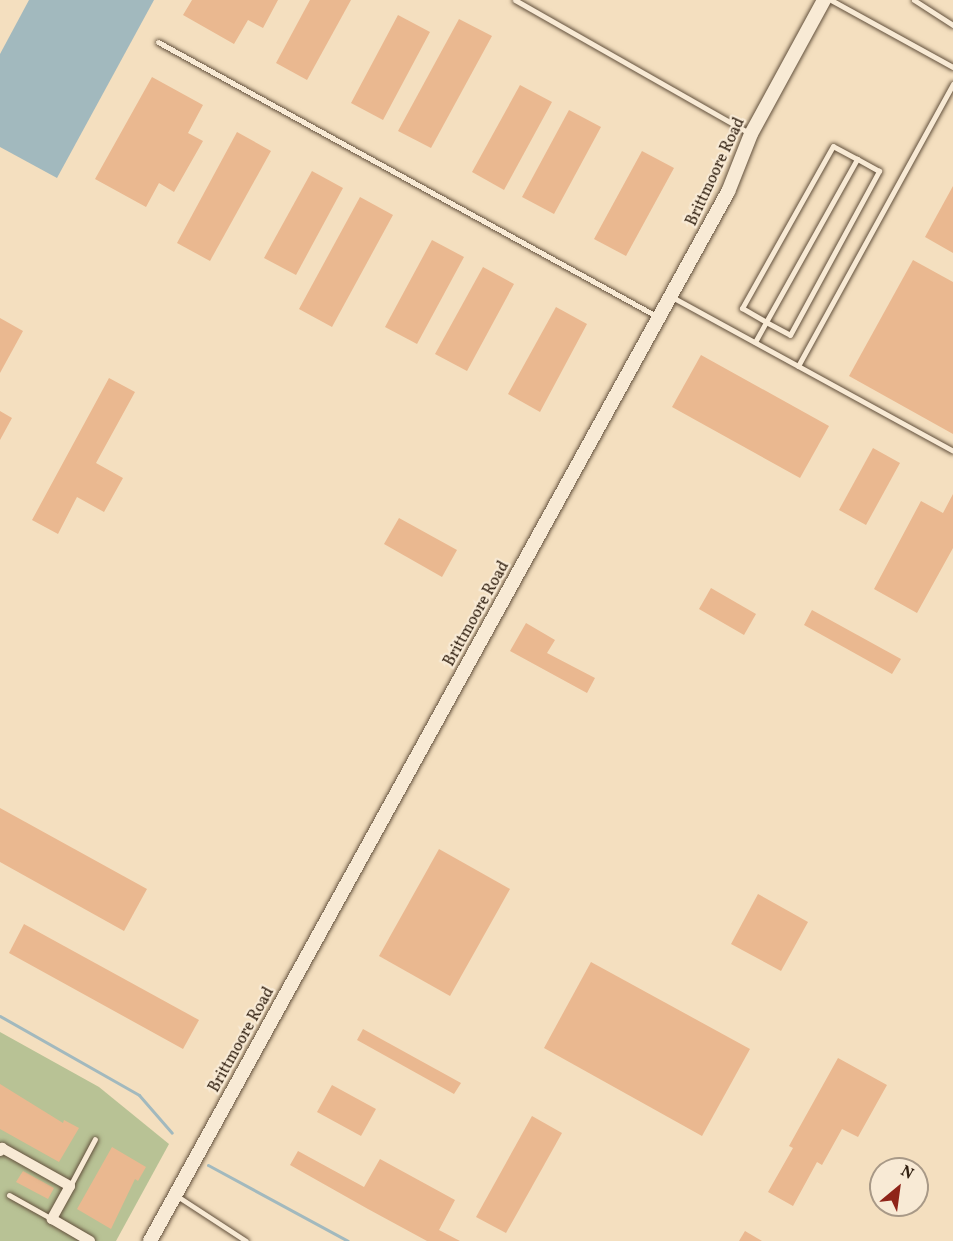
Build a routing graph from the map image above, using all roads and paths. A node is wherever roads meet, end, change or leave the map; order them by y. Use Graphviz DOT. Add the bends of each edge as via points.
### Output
graph roads {
  1 [pos="515,0"];
  2 [pos="824,0"];
  3 [pos="831,0"];
  4 [pos="914,0"];
  5 [pos="953,25"];
  6 [pos="158,42"];
  7 [pos="953,67"];
  8 [pos="953,84"];
  9 [pos="751,134"];
  10 [pos="857,159"];
  11 [pos="671,296"];
  12 [pos="659,317"];
  13 [pos="766,321"];
  14 [pos="755,342"];
  15 [pos="798,366"];
  16 [pos="953,451"];
  17 [pos="95,1139"];
  18 [pos="1,1149"];
  19 [pos="70,1186"];
  20 [pos="9,1195"];
  21 [pos="176,1195"];
  22 [pos="52,1219"];
  23 [pos="90,1241"];
  24 [pos="150,1241"];
  25 [pos="246,1241"];
  1 -- 9 [label="lane"];
  2 -- 9 [label="main road, Brittmoore Road"];
  3 -- 7 [label="lane"];
  4 -- 5 [label="lane"];
  6 -- 12 [label="lane"];
  8 -- 15 [label="lane"];
  9 -- 11 [label="main road, Brittmoore Road" via="728,192"];
  10 -- 13 [label="lane"];
  10 -- 13 [label="lane" via="879,171 790,334"];
  10 -- 13 [label="lane" via="833,146 742,308"];
  11 -- 12 [label="main road, Brittmoore Road"];
  11 -- 14 [label="lane"];
  12 -- 21 [label="main road, Brittmoore Road"];
  13 -- 14 [label="lane"];
  14 -- 15 [label="lane"];
  15 -- 16 [label="lane"];
  17 -- 19 [label="lane"];
  18 -- 19 [label="street"];
  19 -- 22 [label="street"];
  20 -- 22 [label="lane"];
  21 -- 24 [label="main road, Brittmoore Road"];
  21 -- 25 [label="lane"];
  22 -- 23 [label="street"];
}
